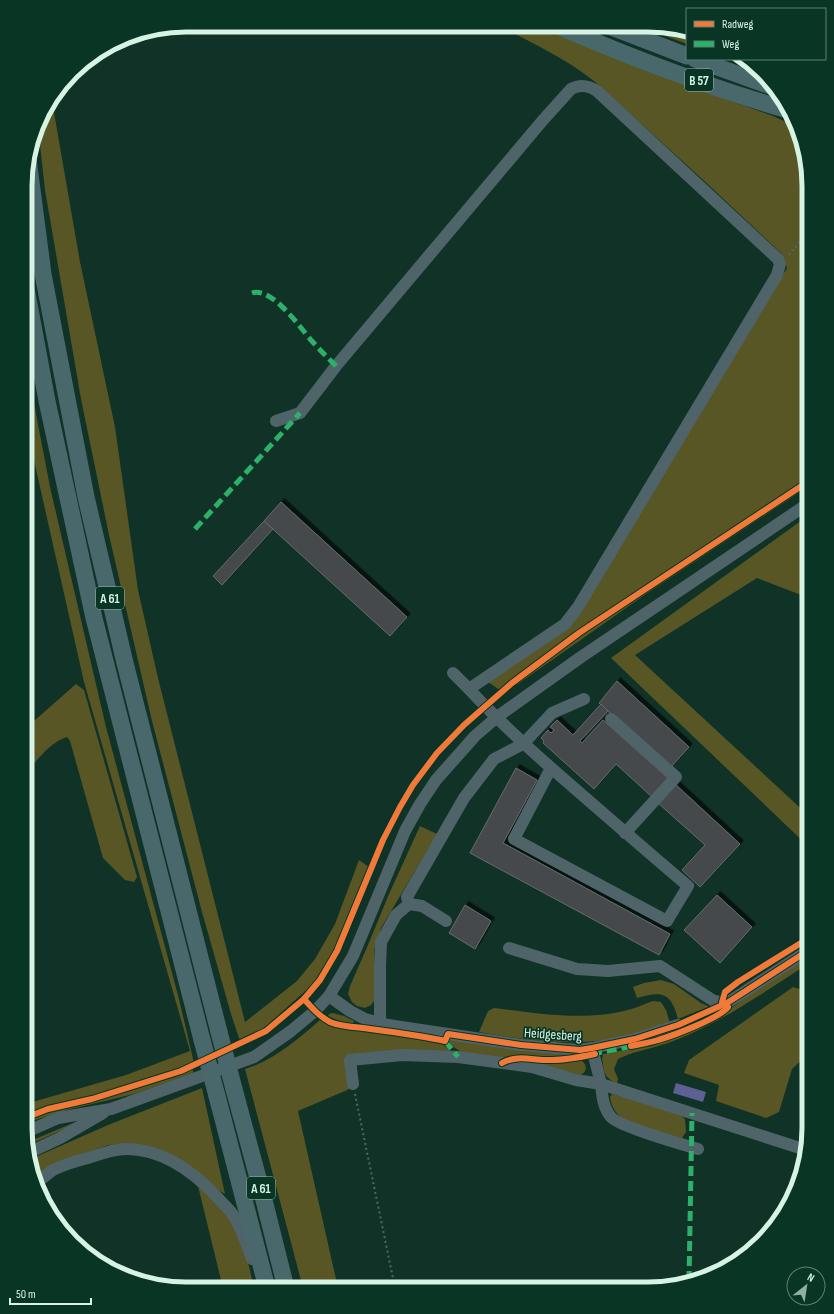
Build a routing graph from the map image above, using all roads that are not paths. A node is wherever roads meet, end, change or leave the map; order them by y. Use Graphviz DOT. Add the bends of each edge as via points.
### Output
graph roads {
  1 [pos="572,32"];
  2 [pos="625,32"];
  3 [pos="686,56"];
  4 [pos="698,60"];
  5 [pos="764,84"];
  6 [pos="781,108"];
  7 [pos="32,190"];
  8 [pos="32,320"];
  9 [pos="276,421"];
  10 [pos="802,508"];
  11 [pos="454,673"];
  12 [pos="469,689"];
  13 [pos="584,699"];
  14 [pos="497,717"];
  15 [pos="611,719"];
  16 [pos="524,744"];
  17 [pos="552,768"];
  18 [pos="625,833"];
  19 [pos="409,904"];
  20 [pos="446,921"];
  21 [pos="509,948"];
  22 [pos="802,955"];
  23 [pos="329,996"];
  24 [pos="380,1023"];
  25 [pos="678,1025"];
  26 [pos="592,1048"];
  27 [pos="353,1084"];
  28 [pos="601,1084"];
  29 [pos="111,1109"];
  30 [pos="32,1129"];
  31 [pos="801,1148"];
  32 [pos="698,1149"];
  33 [pos="33,1150"];
  34 [pos="41,1179"];
  35 [pos="262,1282"];
  36 [pos="265,1282"];
  37 [pos="284,1282"];
  1 -- 6 [label="highway, B 57" via="617,52"];
  2 -- 3 [label="highway, B 57"];
  4 -- 5 [label="highway, B 57"];
  7 -- 37 [label="highway, A 61, bridge" via="43,274 86,497 125,663"];
  8 -- 36 [label="highway, A 61, bridge" via="94,618"];
  9 -- 12 [label="street" via="300,413 341,360 543,120 576,86 587,86 597,91 778,259 780,264 777,275 578,607 565,624"];
  10 -- 14 [label="street"];
  11 -- 12 [label="street"];
  12 -- 14 [label="street" via="484,707"];
  13 -- 16 [label="street" via="552,713"];
  14 -- 16 [label="street"];
  14 -- 23 [label="street" via="475,736 436,780 420,804 405,831 353,956"];
  15 -- 18 [label="street" via="676,777"];
  16 -- 17 [label="street"];
  16 -- 19 [label="street" via="494,759 464,798 407,897"];
  17 -- 18 [label="street"];
  17 -- 18 [label="street" via="514,839 667,921 688,886"];
  19 -- 20 [label="street" via="422,906"];
  19 -- 24 [label="street" via="396,915 381,942"];
  21 -- 22 [label="street" via="577,969 608,971 660,966 722,1006"];
  23 -- 24 [label="street, Heidgesberg" via="365,1019"];
  23 -- 29 [label="street" via="291,1031 254,1057"];
  24 -- 26 [label="street, Heidgesberg" via="521,1045 580,1050"];
  25 -- 26 [label="street, Heidgesberg" via="636,1039"];
  26 -- 28 [label="street, Heidgesberg"];
  27 -- 28 [label="street" via="350,1060 402,1055 458,1057 532,1066 576,1080"];
  28 -- 31 [label="street"];
  28 -- 32 [label="street, Heidgesberg" via="604,1105 611,1117 627,1126"];
  29 -- 30 [label="street" via="58,1118"];
  29 -- 33 [label="street"];
  34 -- 35 [label="street" via="53,1170 111,1150 141,1150 168,1159 200,1181 230,1212 245,1240"];
}
